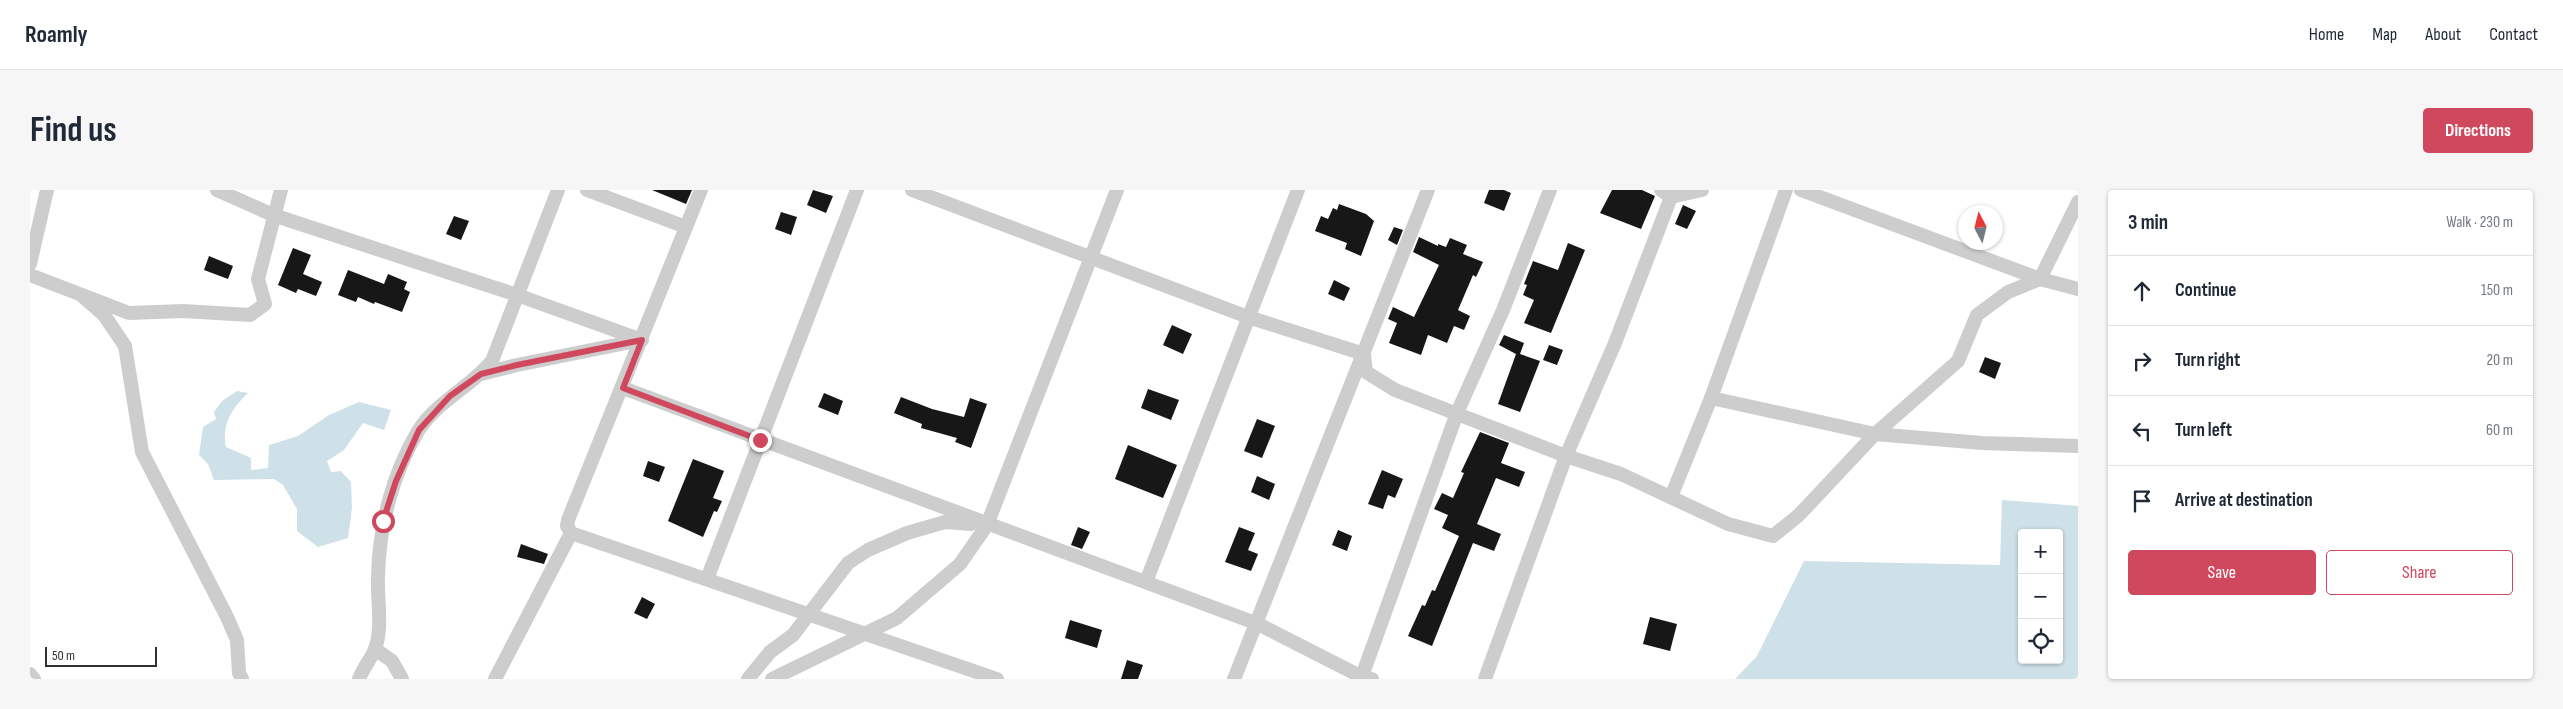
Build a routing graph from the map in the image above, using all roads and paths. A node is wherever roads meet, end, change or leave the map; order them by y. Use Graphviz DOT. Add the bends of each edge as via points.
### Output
graph roads {
  1 [pos="47,190"];
  2 [pos="217,190"];
  3 [pos="281,190"];
  4 [pos="558,190"];
  5 [pos="587,190"];
  6 [pos="701,190"];
  7 [pos="857,190"];
  8 [pos="912,190"];
  9 [pos="1117,190"];
  10 [pos="1298,190"];
  11 [pos="1428,190"];
  12 [pos="1550,190"];
  13 [pos="1702,190"];
  14 [pos="1786,190"];
  15 [pos="1800,190"];
  16 [pos="1666,193"];
  17 [pos="2078,202"];
  18 [pos="273,215"];
  19 [pos="686,227"];
  20 [pos="1091,258"];
  21 [pos="30,264"];
  22 [pos="30,275"];
  23 [pos="2040,279"];
  24 [pos="2078,289"];
  25 [pos="81,295"];
  26 [pos="517,295"];
  27 [pos="1248,317"];
  28 [pos="642,340"];
  29 [pos="1364,354"];
  30 [pos="481,374"];
  31 [pos="623,388"];
  32 [pos="1711,398"];
  33 [pos="1457,413"];
  34 [pos="1874,434"];
  35 [pos="760,440"];
  36 [pos="2078,446"];
  37 [pos="1566,456"];
  38 [pos="1672,497"];
  39 [pos="987,524"];
  40 [pos="571,532"];
  41 [pos="707,579"];
  42 [pos="1146,582"];
  43 [pos="811,614"];
  44 [pos="1258,624"];
  45 [pos="866,634"];
  46 [pos="375,648"];
  47 [pos="30,674"];
  48 [pos="1365,678"];
  49 [pos="34,679"];
  50 [pos="242,679"];
  51 [pos="359,679"];
  52 [pos="402,679"];
  53 [pos="495,679"];
  54 [pos="748,679"];
  55 [pos="772,679"];
  56 [pos="997,679"];
  57 [pos="1234,679"];
  58 [pos="1485,679"];
  1 -- 21 [label="street"];
  2 -- 18 [label="street"];
  3 -- 18 [label="street"];
  4 -- 26 [label="street"];
  5 -- 19 [label="street"];
  6 -- 19 [label="street"];
  7 -- 35 [label="street"];
  8 -- 20 [label="street"];
  9 -- 20 [label="street"];
  10 -- 27 [label="street"];
  11 -- 29 [label="street"];
  12 -- 33 [label="street" via="1503,310"];
  13 -- 16 [label="street"];
  14 -- 32 [label="street"];
  15 -- 23 [label="street"];
  16 -- 37 [label="street" via="1615,342"];
  17 -- 23 [label="street"];
  18 -- 25 [label="street" via="258,279 265,304 250,315 183,311 129,313"];
  18 -- 26 [label="street"];
  19 -- 28 [label="street"];
  20 -- 27 [label="street"];
  20 -- 39 [label="street"];
  22 -- 25 [label="street"];
  23 -- 24 [label="street"];
  23 -- 34 [label="street" via="2008,292 1977,315 1958,361"];
  25 -- 50 [label="street" via="104,315 124,346 142,452 227,617 236,640"];
  26 -- 28 [label="street"];
  26 -- 30 [label="street" via="492,360"];
  27 -- 29 [label="street"];
  27 -- 42 [label="street"];
  28 -- 30 [label="street"];
  28 -- 31 [label="street"];
  29 -- 33 [label="street" via="1366,372 1373,377 1395,390"];
  29 -- 44 [label="street"];
  30 -- 46 [label="street" via="450,396 419,430 396,481 378,550"];
  31 -- 35 [label="street"];
  31 -- 40 [label="street" via="568,520"];
  32 -- 34 [label="street"];
  32 -- 38 [label="street"];
  33 -- 37 [label="street"];
  33 -- 48 [label="street"];
  34 -- 36 [label="street" via="1982,443"];
  34 -- 38 [label="street" via="1799,514 1773,536 1728,524"];
  35 -- 39 [label="street"];
  35 -- 41 [label="street"];
  37 -- 38 [label="street" via="1621,474"];
  37 -- 58 [label="street"];
  39 -- 42 [label="street"];
  39 -- 43 [label="street" via="945,522 907,533 868,550 848,563 831,582"];
  39 -- 45 [label="street" via="960,564 897,618"];
  40 -- 41 [label="street"];
  40 -- 53 [label="street"];
  41 -- 43 [label="street"];
  42 -- 44 [label="street"];
  43 -- 45 [label="street"];
  43 -- 54 [label="street" via="793,635 770,652"];
  44 -- 48 [label="street"];
  44 -- 57 [label="street"];
  45 -- 55 [label="street"];
  45 -- 56 [label="street"];
  46 -- 51 [label="street"];
  46 -- 52 [label="street" via="392,661"];
  47 -- 49 [label="street"];
}
